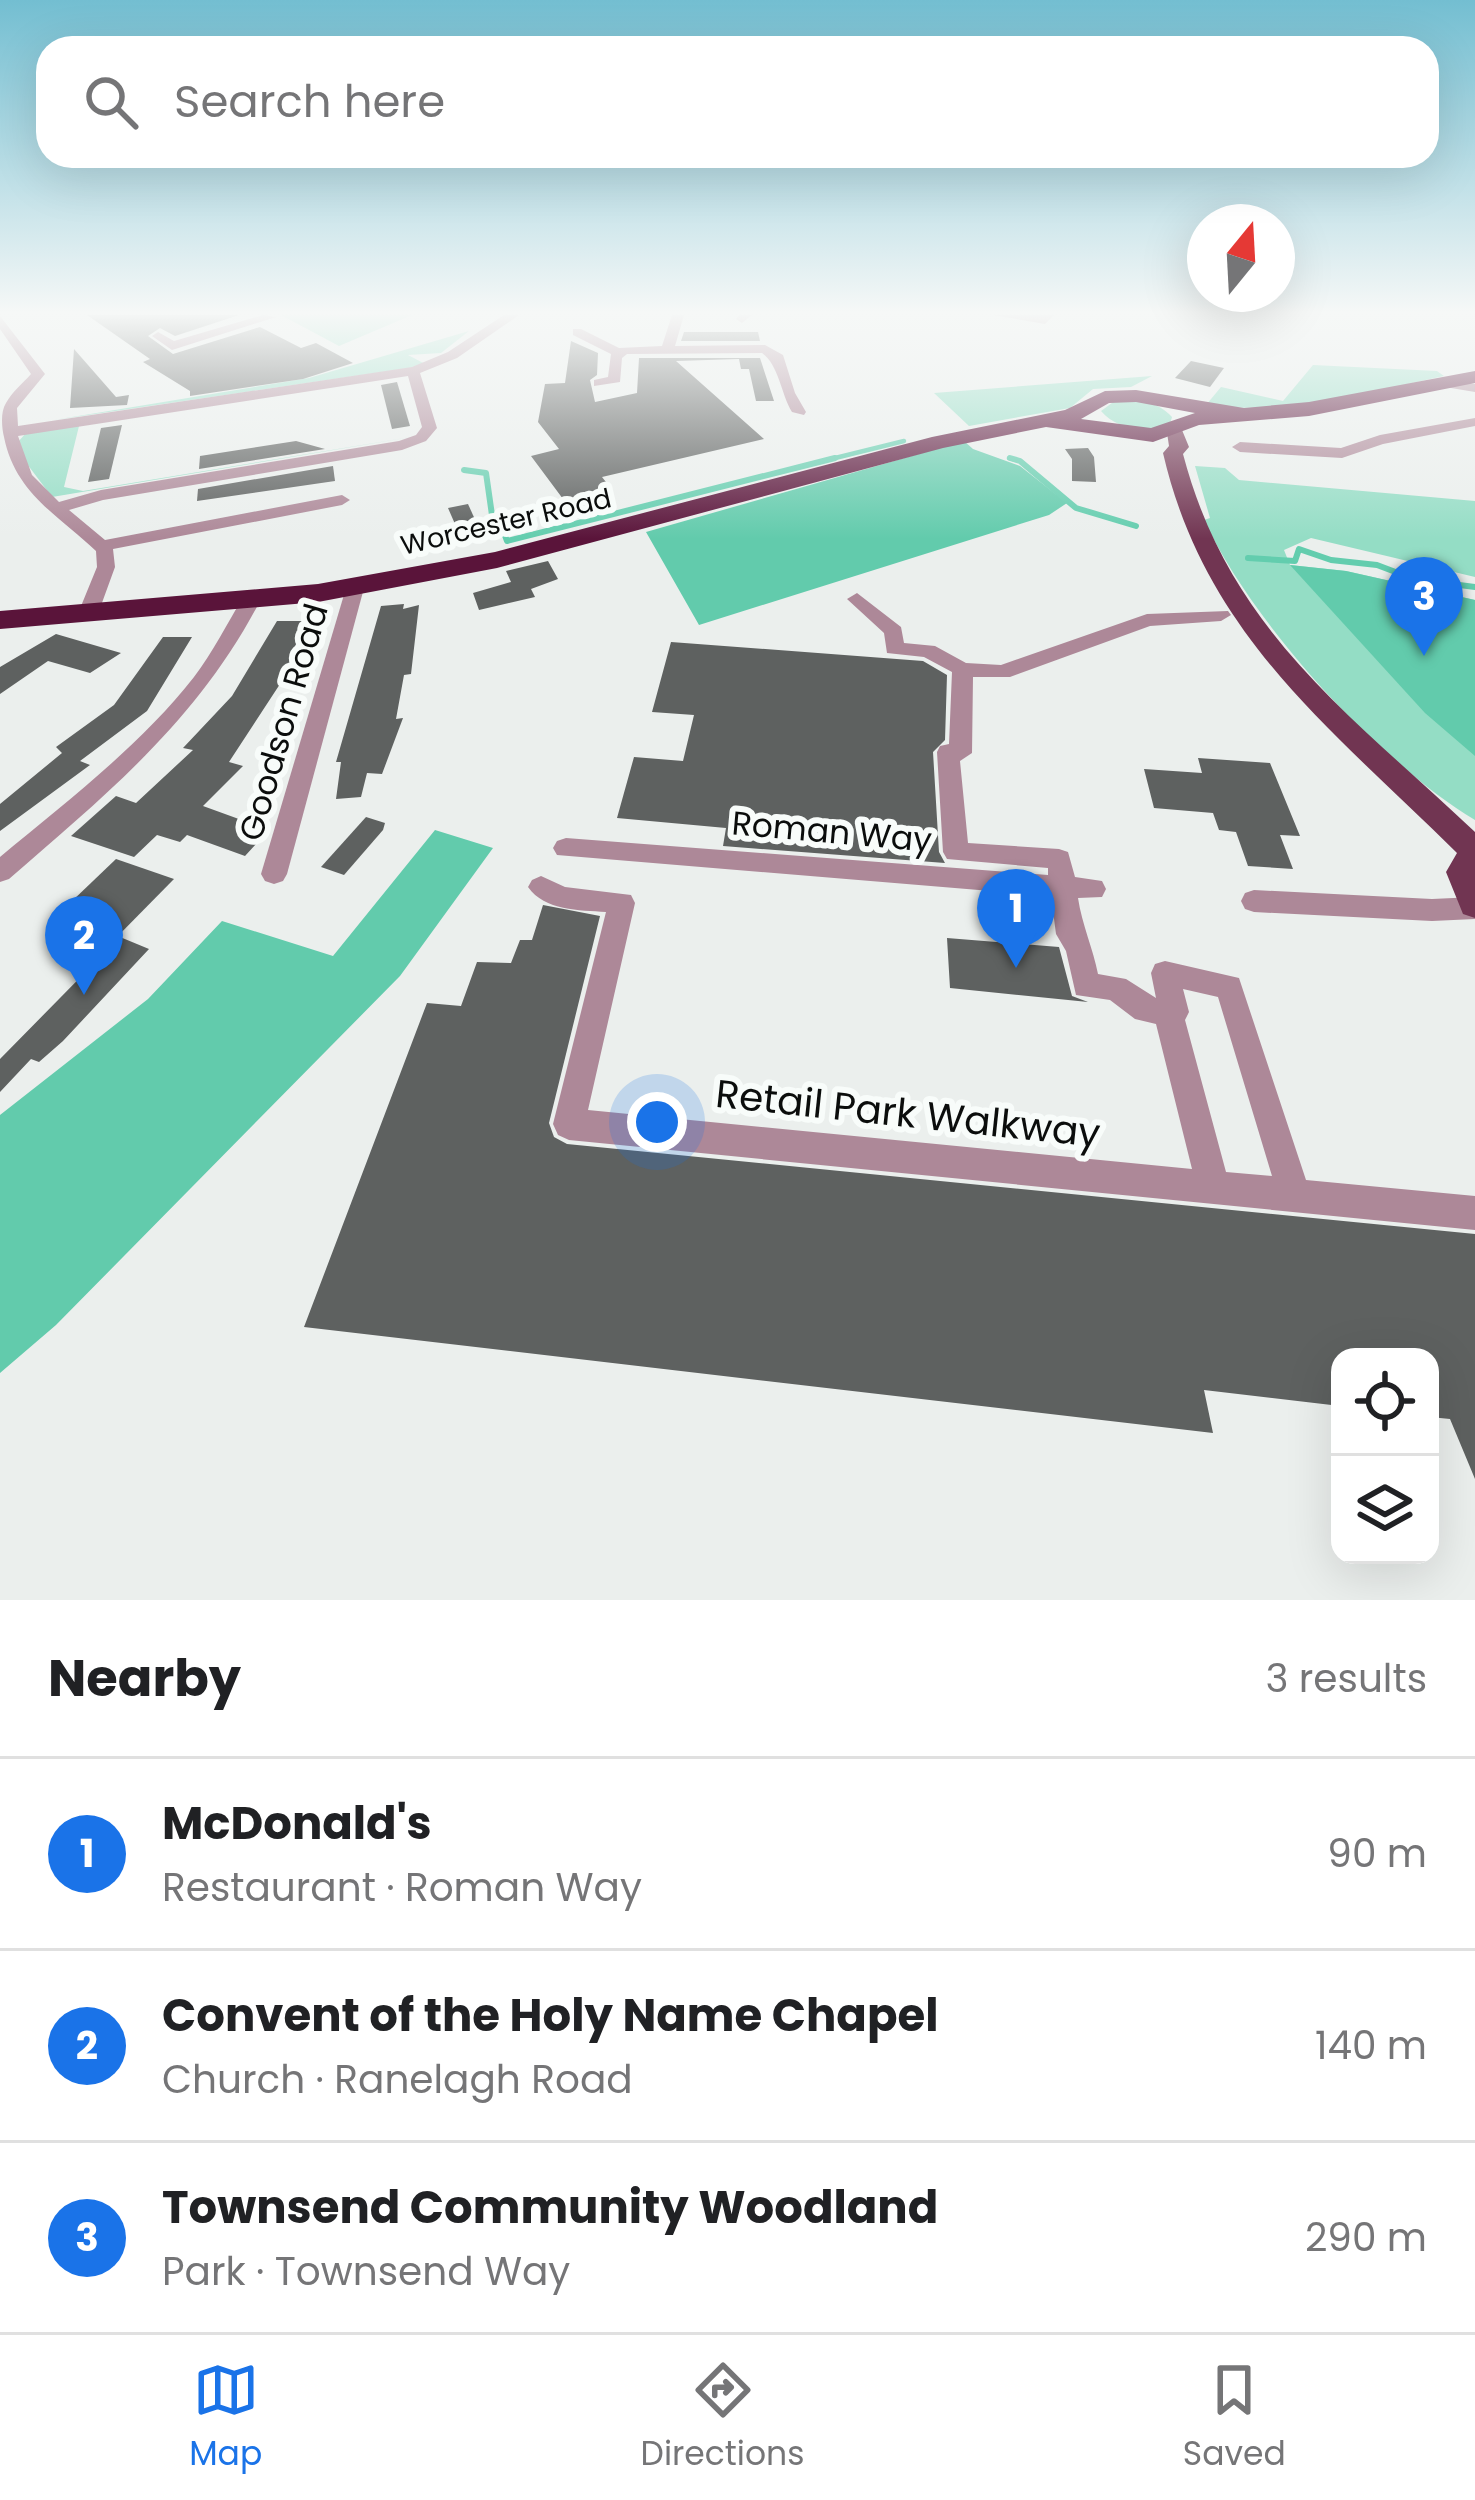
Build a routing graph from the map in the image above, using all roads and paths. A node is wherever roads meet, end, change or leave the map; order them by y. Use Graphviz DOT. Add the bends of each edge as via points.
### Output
graph roads {
  1 [pos="25,390"];
  2 [pos="289,390"];
  3 [pos="419,390"];
  4 [pos="787,390"];
  5 [pos="1413,390"];
  6 [pos="1164,404"];
  7 [pos="799,412"];
  8 [pos="1245,415"];
  9 [pos="1096,417"];
  10 [pos="1475,422"];
  11 [pos="8,432"];
  12 [pos="1176,436"];
  13 [pos="1240,447"];
  14 [pos="1342,453"];
  15 [pos="1368,458"];
  16 [pos="342,500"];
  17 [pos="54,509"];
  18 [pos="102,548"];
  19 [pos="355,588"];
  20 [pos="857,599"];
  21 [pos="250,601"];
  22 [pos="89,611"];
  23 [pos="1221,615"];
  24 [pos="0,620"];
  25 [pos="962,669"];
  26 [pos="566,848"];
  27 [pos="1475,851"];
  28 [pos="0,872"];
  29 [pos="274,874"];
  30 [pos="541,887"];
  31 [pos="1078,888"];
  32 [pos="1254,901"];
  33 [pos="1475,906"];
  34 [pos="1168,1012"];
  35 [pos="1213,1186"];
  36 [pos="1294,1194"];
  37 [pos="1475,1213"];
  1 -- 11 [label="street" via="10,407"];
  2 -- 11 [label="street"];
  3 -- 17 [label="street" via="430,428 402,446"];
  4 -- 7 [label="street"];
  5 -- 8 [label="highway"];
  6 -- 8 [label="highway"];
  6 -- 9 [label="highway" via="1118,395 1094,401"];
  6 -- 12 [label="highway" via="1176,412"];
  8 -- 12 [label="highway"];
  9 -- 12 [label="highway" via="1145,435"];
  9 -- 19 [label="highway, Worcester Road" via="1016,426 497,560"];
  10 -- 14 [label="street"];
  11 -- 17 [label="street" via="13,461"];
  12 -- 27 [label="main road" via="1204,551 1250,620"];
  13 -- 14 [label="street"];
  14 -- 15 [label="street"];
  16 -- 18 [label="street"];
  17 -- 18 [label="street"];
  18 -- 22 [label="street" via="106,567"];
  19 -- 21 [label="highway, Worcester Road"];
  19 -- 29 [label="street, Goodson Road"];
  20 -- 25 [label="street" via="894,631 894,648 928,651"];
  21 -- 22 [label="highway, Worcester Road"];
  21 -- 28 [label="street" via="210,677 168,724"];
  22 -- 24 [label="highway, Worcester Road"];
  23 -- 25 [label="street" via="1147,620 1003,672"];
  25 -- 31 [label="street" via="961,753 948,752 956,852 1059,859"];
  26 -- 31 [label="street, Roman Way"];
  27 -- 33 [label="main road" via="1462,872"];
  30 -- 35 [label="street, Retail Park Walkway" via="622,903 568,1124"];
  31 -- 34 [label="street" via="1085,986 1116,988 1144,1010"];
  32 -- 33 [label="street"];
  34 -- 35 [label="street"];
  34 -- 36 [label="street" via="1165,973 1229,987"];
  35 -- 36 [label="street, Retail Park Walkway"];
  36 -- 37 [label="street, Retail Park Walkway"];
}
